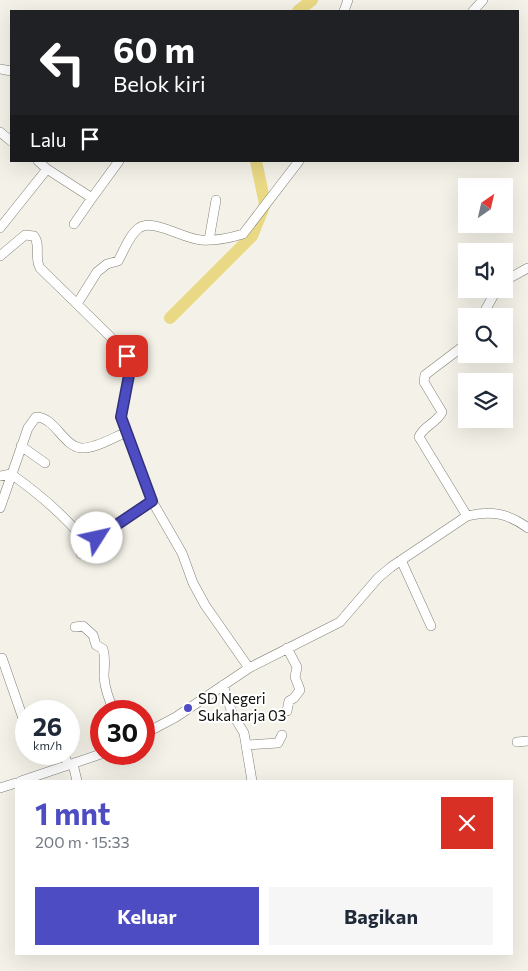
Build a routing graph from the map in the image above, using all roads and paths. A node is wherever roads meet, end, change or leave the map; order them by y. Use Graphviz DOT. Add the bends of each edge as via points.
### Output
graph roads {
  1 [pos="483,0"];
  2 [pos="474,10"];
  3 [pos="0,132"];
  4 [pos="10,140"];
  5 [pos="39,162"];
  6 [pos="118,162"];
  7 [pos="298,162"];
  8 [pos="47,168"];
  9 [pos="92,198"];
  10 [pos="216,200"];
  11 [pos="74,224"];
  12 [pos="0,228"];
  13 [pos="209,240"];
  14 [pos="0,256"];
  15 [pos="528,268"];
  16 [pos="513,277"];
  17 [pos="77,304"];
  18 [pos="458,350"];
  19 [pos="126,432"];
  20 [pos="21,446"];
  21 [pos="45,463"];
  22 [pos="11,474"];
  23 [pos="0,476"];
  24 [pos="152,501"];
  25 [pos="0,508"];
  26 [pos="467,516"];
  27 [pos="528,528"];
  28 [pos="89,546"];
  29 [pos="81,554"];
  30 [pos="401,560"];
  31 [pos="75,626"];
  32 [pos="431,626"];
  33 [pos="287,648"];
  34 [pos="2,658"];
  35 [pos="249,668"];
  36 [pos="223,685"];
  37 [pos="17,700"];
  38 [pos="109,700"];
  39 [pos="287,711"];
  40 [pos="155,728"];
  41 [pos="282,735"];
  42 [pos="528,741"];
  43 [pos="517,742"];
  44 [pos="247,745"];
  45 [pos="68,765"];
  46 [pos="71,765"];
  47 [pos="24,780"];
  48 [pos="77,780"];
  49 [pos="252,780"];
  50 [pos="15,783"];
  51 [pos="0,788"];
  1 -- 2 [label="street"];
  3 -- 4 [label="street"];
  5 -- 8 [label="street"];
  6 -- 9 [label="street"];
  7 -- 13 [label="street" via="243,234"];
  8 -- 9 [label="street"];
  8 -- 12 [label="street"];
  9 -- 11 [label="street"];
  10 -- 13 [label="street"];
  13 -- 17 [label="street" via="182,236 152,225 140,227 118,261 97,272"];
  14 -- 17 [label="street" via="18,238 32,234 37,244 38,265"];
  15 -- 16 [label="street"];
  17 -- 19 [label="street" via="121,345 127,356 129,375 121,417"];
  18 -- 26 [label="street" via="425,375 424,382 442,412 418,437"];
  19 -- 20 [label="street" via="81,448 40,417 31,423"];
  19 -- 24 [label="street"];
  20 -- 21 [label="street"];
  20 -- 22 [label="street"];
  22 -- 23 [label="street"];
  22 -- 25 [label="street"];
  22 -- 28 [label="street" via="57,509"];
  24 -- 28 [label="street"];
  24 -- 35 [label="street" via="182,553 205,605"];
  26 -- 27 [label="street" via="494,513"];
  26 -- 30 [label="street"];
  28 -- 29 [label="street"];
  30 -- 32 [label="street"];
  30 -- 33 [label="street" via="378,578 340,622"];
  31 -- 38 [label="street" via="83,626 92,634 96,645 103,649"];
  33 -- 35 [label="street"];
  33 -- 39 [label="street" via="297,667 295,677 300,690 289,701"];
  34 -- 37 [label="street"];
  35 -- 36 [label="street"];
  36 -- 40 [label="street"];
  36 -- 44 [label="street"];
  41 -- 44 [label="street" via="278,743"];
  42 -- 43 [label="street"];
  44 -- 49 [label="street"];
  45 -- 47 [label="street"];
  46 -- 48 [label="street"];
  50 -- 51 [label="street"];
}
